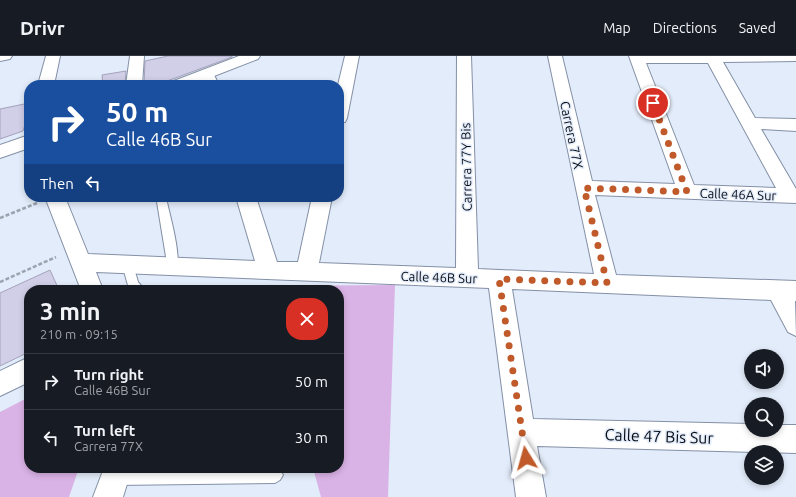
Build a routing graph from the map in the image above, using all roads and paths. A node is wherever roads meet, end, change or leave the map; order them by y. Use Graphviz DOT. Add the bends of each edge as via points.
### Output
graph roads {
  1 [pos="5,56"];
  2 [pos="53,56"];
  3 [pos="137,56"];
  4 [pos="253,56"];
  5 [pos="352,56"];
  6 [pos="464,56"];
  7 [pos="555,56"];
  8 [pos="0,57"];
  9 [pos="637,58"];
  10 [pos="713,58"];
  11 [pos="796,58"];
  12 [pos="236,59"];
  13 [pos="209,79"];
  14 [pos="47,80"];
  15 [pos="135,80"];
  16 [pos="344,94"];
  17 [pos="749,124"];
  18 [pos="796,125"];
  19 [pos="24,143"];
  20 [pos="0,152"];
  21 [pos="584,188"];
  22 [pos="687,192"];
  23 [pos="793,196"];
  24 [pos="39,202"];
  25 [pos="51,202"];
  26 [pos="162,202"];
  27 [pos="248,202"];
  28 [pos="321,202"];
  29 [pos="0,218"];
  30 [pos="78,255"];
  31 [pos="128,264"];
  32 [pos="172,266"];
  33 [pos="269,270"];
  34 [pos="307,271"];
  35 [pos="467,278"];
  36 [pos="499,279"];
  37 [pos="0,282"];
  38 [pos="607,283"];
  39 [pos="90,285"];
  40 [pos="133,285"];
  41 [pos="787,290"];
  42 [pos="796,325"];
  43 [pos="24,372"];
  44 [pos="0,384"];
  45 [pos="522,432"];
  46 [pos="796,439"];
  47 [pos="276,475"];
  48 [pos="114,481"];
  49 [pos="531,497"];
  1 -- 8 [label="street"];
  2 -- 14 [label="street"];
  3 -- 15 [label="street"];
  4 -- 12 [label="street"];
  5 -- 16 [label="street"];
  6 -- 35 [label="street, Carrera 77Y Bis"];
  7 -- 21 [label="street, Carrera 77X"];
  9 -- 10 [label="street"];
  9 -- 22 [label="street"];
  10 -- 11 [label="street"];
  10 -- 17 [label="street"];
  12 -- 13 [label="street"];
  17 -- 18 [label="street"];
  17 -- 23 [label="street"];
  19 -- 20 [label="street"];
  21 -- 22 [label="street, Calle 46A Sur"];
  21 -- 38 [label="street, Carrera 77X"];
  22 -- 23 [label="street, Calle 46A Sur"];
  24 -- 29 [label="path"];
  25 -- 30 [label="street"];
  26 -- 32 [label="lane"];
  27 -- 33 [label="street"];
  28 -- 34 [label="street"];
  30 -- 31 [label="street, Calle 46B Sur"];
  30 -- 37 [label="path"];
  30 -- 39 [label="street"];
  31 -- 32 [label="street, Calle 46B Sur"];
  31 -- 40 [label="lane"];
  32 -- 33 [label="street, Calle 46B Sur"];
  33 -- 34 [label="street, Calle 46B Sur"];
  34 -- 35 [label="street, Calle 46B Sur"];
  35 -- 36 [label="street, Calle 46B Sur"];
  36 -- 38 [label="street, Calle 46B Sur"];
  36 -- 45 [label="street"];
  38 -- 41 [label="street, Calle 46B Sur"];
  41 -- 42 [label="street"];
  43 -- 44 [label="street"];
  45 -- 46 [label="street, Calle 47 Bis Sur"];
  45 -- 49 [label="street"];
  47 -- 48 [label="lane"];
}
